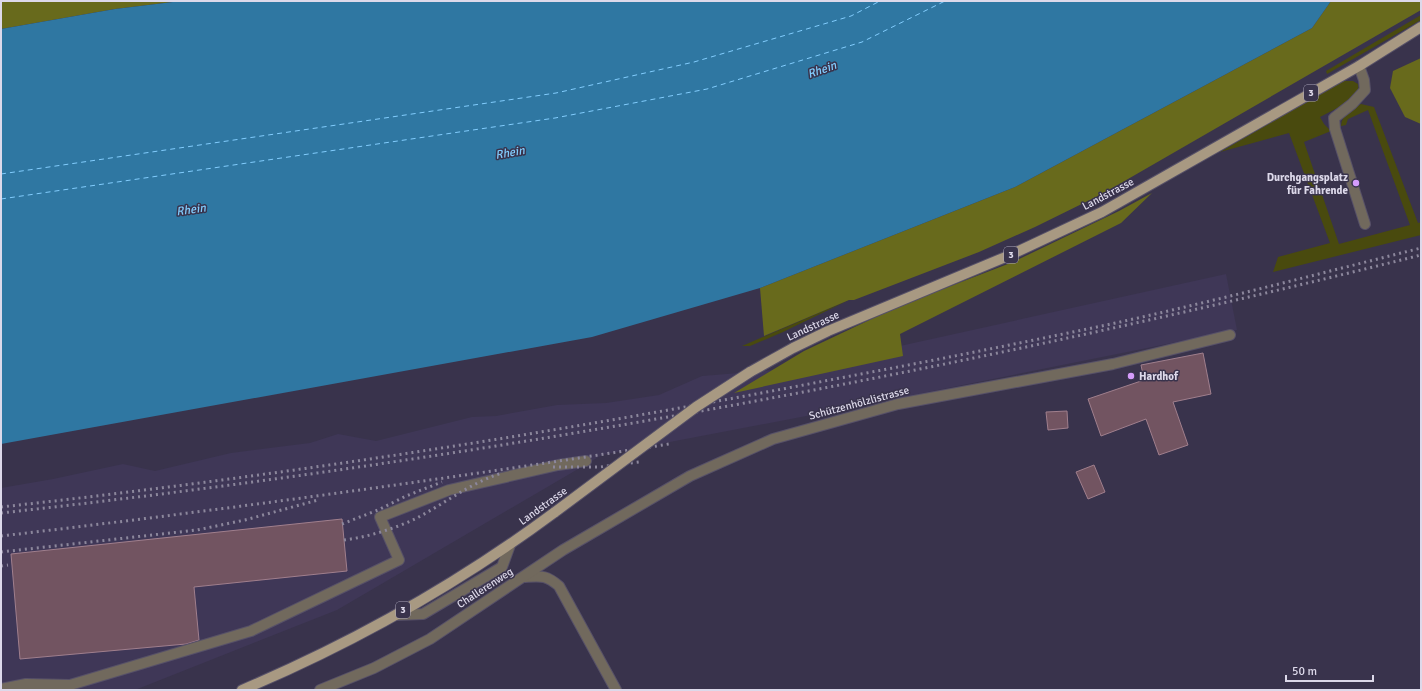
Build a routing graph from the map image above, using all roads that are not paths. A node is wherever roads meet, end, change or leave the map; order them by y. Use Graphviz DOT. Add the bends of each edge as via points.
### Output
graph roads {
  1 [pos="1421,27"];
  2 [pos="1359,66"];
  3 [pos="1366,224"];
  4 [pos="1230,335"];
  5 [pos="586,461"];
  6 [pos="510,545"];
  7 [pos="525,577"];
  8 [pos="396,615"];
  9 [pos="1,690"];
  10 [pos="242,690"];
  11 [pos="320,690"];
  12 [pos="616,690"];
  1 -- 2 [label="main road, Landstrasse / 3"];
  2 -- 3 [label="street" via="1365,90 1334,118 1335,129"];
  2 -- 6 [label="main road, Landstrasse / 3, bridge" via="1102,212 1008,256 828,332 750,372 696,407"];
  4 -- 7 [label="street, Schützenhölzlistrasse" via="1113,364 898,404 772,439 690,476 563,550"];
  5 -- 9 [label="street" via="449,490 380,517 399,560 251,631 70,685 26,684"];
  6 -- 8 [label="main road, Landstrasse / 3"];
  6 -- 8 [label="street" via="502,567 423,614"];
  7 -- 11 [label="street, Challerenweg" via="430,640 374,668"];
  7 -- 12 [label="street, Challerenweg" via="544,576 559,586"];
  8 -- 10 [label="main road, Landstrasse / 3" via="288,670"];
}
